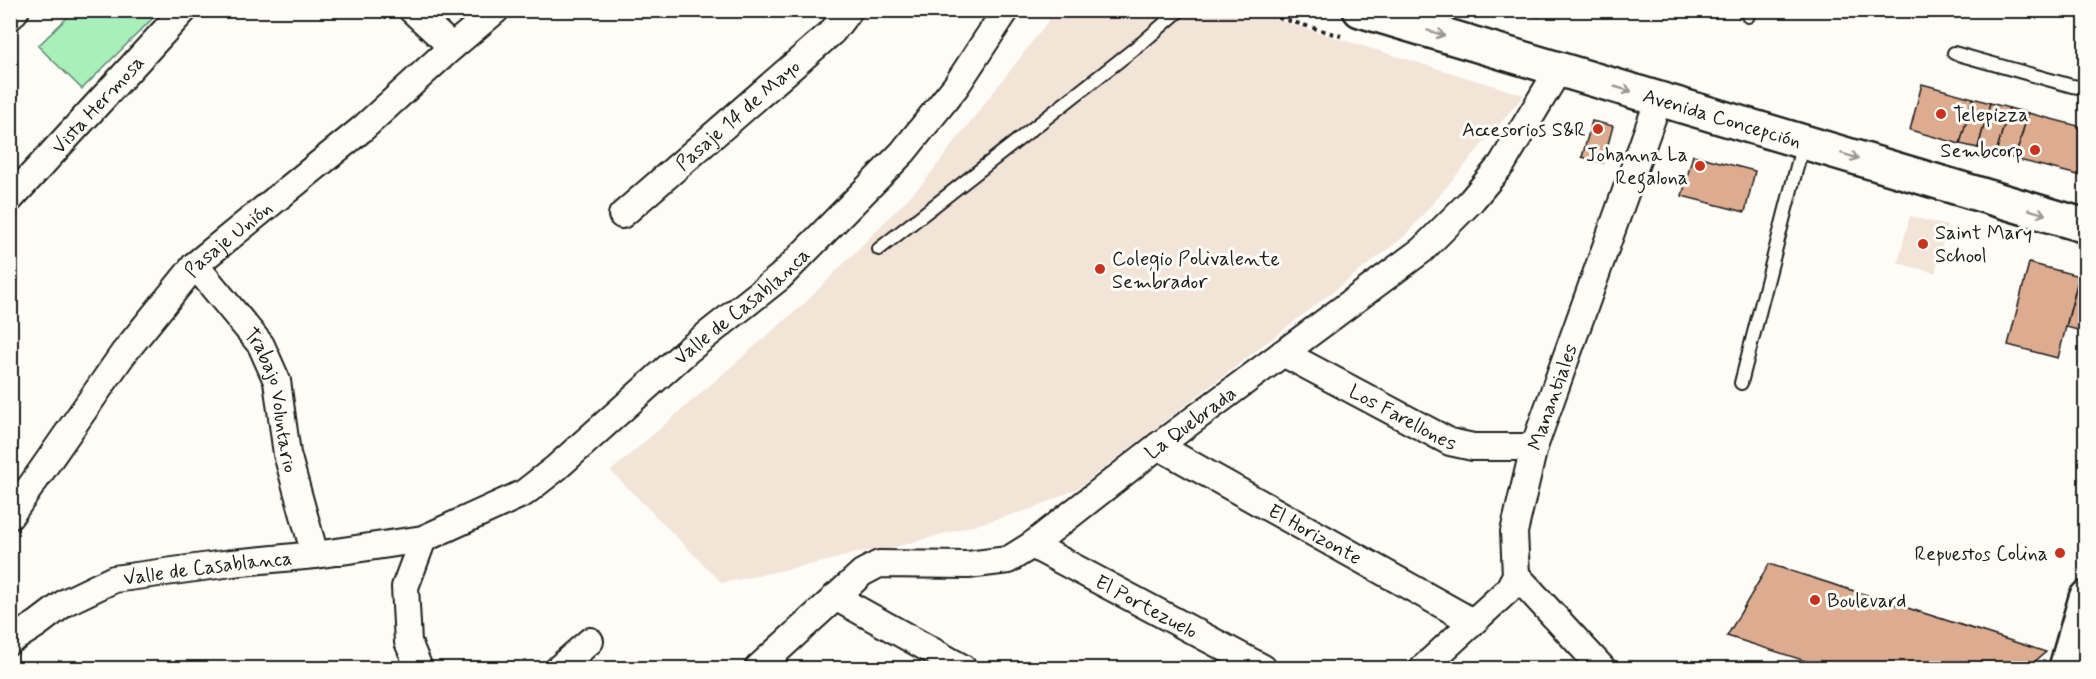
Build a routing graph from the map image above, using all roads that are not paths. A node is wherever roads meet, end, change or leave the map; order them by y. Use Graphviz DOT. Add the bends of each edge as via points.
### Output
graph roads {
  1 [pos="16,10"];
  2 [pos="184,10"];
  3 [pos="412,10"];
  4 [pos="496,10"];
  5 [pos="849,10"];
  6 [pos="1006,10"];
  7 [pos="1180,10"];
  8 [pos="1360,10"];
  9 [pos="10,17"];
  10 [pos="452,47"];
  11 [pos="1954,53"];
  12 [pos="1558,69"];
  13 [pos="2085,88"];
  14 [pos="1659,99"];
  15 [pos="1803,142"];
  16 [pos="10,199"];
  17 [pos="622,215"];
  18 [pos="2085,226"];
  19 [pos="879,249"];
  20 [pos="195,265"];
  21 [pos="1283,353"];
  22 [pos="1741,383"];
  23 [pos="1158,446"];
  24 [pos="1534,447"];
  25 [pos="10,516"];
  26 [pos="423,539"];
  27 [pos="1032,545"];
  28 [pos="315,555"];
  29 [pos="1516,575"];
  30 [pos="835,597"];
  31 [pos="2085,598"];
  32 [pos="1473,622"];
  33 [pos="10,641"];
  34 [pos="590,641"];
  35 [pos="418,669"];
  36 [pos="559,669"];
  37 [pos="758,669"];
  38 [pos="963,669"];
  39 [pos="1263,669"];
  40 [pos="1423,669"];
  41 [pos="1602,669"];
  42 [pos="2066,669"];
  1 -- 9 [label="street"];
  2 -- 16 [label="street, Vista Hermosa"];
  3 -- 10 [label="street"];
  4 -- 10 [label="street, Pasaje Unión"];
  5 -- 17 [label="street, Pasaje 14 de Mayo" via="832,32"];
  6 -- 26 [label="street, Valle de Casablanca" via="956,86 903,152 780,277 688,350 525,493"];
  7 -- 19 [label="lane"];
  8 -- 12 [label="main road, Avenida Concepción, one-way"];
  10 -- 20 [label="street, Pasaje Unión" via="362,129"];
  11 -- 13 [label="lane"];
  12 -- 14 [label="main road, Avenida Concepción, one-way"];
  12 -- 21 [label="street, La Quebrada" via="1502,164 1471,201 1422,250"];
  14 -- 15 [label="main road, Avenida Concepción"];
  14 -- 24 [label="street, Manantiales"];
  15 -- 18 [label="main road, Avenida Concepción, one-way"];
  15 -- 22 [label="lane"];
  20 -- 25 [label="street, Pasaje Unión" via="123,354"];
  20 -- 28 [label="street, Trabajo Voluntario" via="261,345 277,381 287,454"];
  21 -- 23 [label="street, La Quebrada"];
  21 -- 24 [label="street, Los Farellones" via="1450,442 1473,447"];
  23 -- 27 [label="street, La Quebrada"];
  23 -- 32 [label="street, El Horizonte"];
  24 -- 29 [label="street, Manantiales" via="1514,532"];
  26 -- 28 [label="street, Valle de Casablanca"];
  26 -- 35 [label="street" via="405,586 408,642"];
  27 -- 30 [label="street, La Quebrada" via="1008,560 968,565 879,564"];
  27 -- 39 [label="street, El Portezuelo"];
  28 -- 33 [label="street, Valle de Casablanca" via="114,579 66,602"];
  29 -- 32 [label="street" via="1508,590"];
  29 -- 41 [label="street"];
  30 -- 37 [label="street, La Quebrada"];
  30 -- 38 [label="street"];
  31 -- 42 [label="main road"];
  32 -- 40 [label="street"];
  34 -- 36 [label="street"];
}
